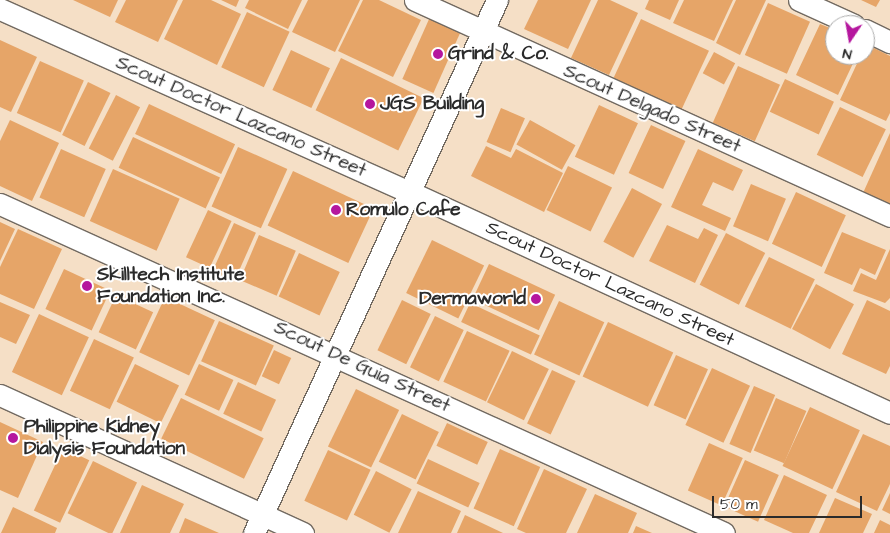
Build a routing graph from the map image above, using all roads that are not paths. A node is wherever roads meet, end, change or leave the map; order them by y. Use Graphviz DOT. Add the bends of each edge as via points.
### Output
graph roads {
  1 [pos="415,0"];
  2 [pos="497,0"];
  3 [pos="799,0"];
  4 [pos="0,10"];
  5 [pos="832,15"];
  6 [pos="483,31"];
  7 [pos="875,35"];
  8 [pos="890,42"];
  9 [pos="410,192"];
  10 [pos="0,204"];
  11 [pos="890,216"];
  12 [pos="336,355"];
  13 [pos="0,395"];
  14 [pos="890,413"];
  15 [pos="259,524"];
  16 [pos="303,533"];
  17 [pos="724,533"];
  1 -- 6 [label="street, Scout Delgado Street"];
  2 -- 6 [label="street"];
  3 -- 5 [label="street"];
  4 -- 9 [label="street, Scout Doctor Lazcano Street"];
  6 -- 9 [label="street"];
  6 -- 11 [label="street, Scout Delgado Street"];
  7 -- 8 [label="street"];
  9 -- 12 [label="street"];
  9 -- 14 [label="street, Scout Doctor Lazcano Street"];
  10 -- 12 [label="street, Scout De Guia Street"];
  12 -- 15 [label="street"];
  12 -- 17 [label="street, Scout De Guia Street"];
  13 -- 15 [label="street"];
  15 -- 16 [label="street"];
}
